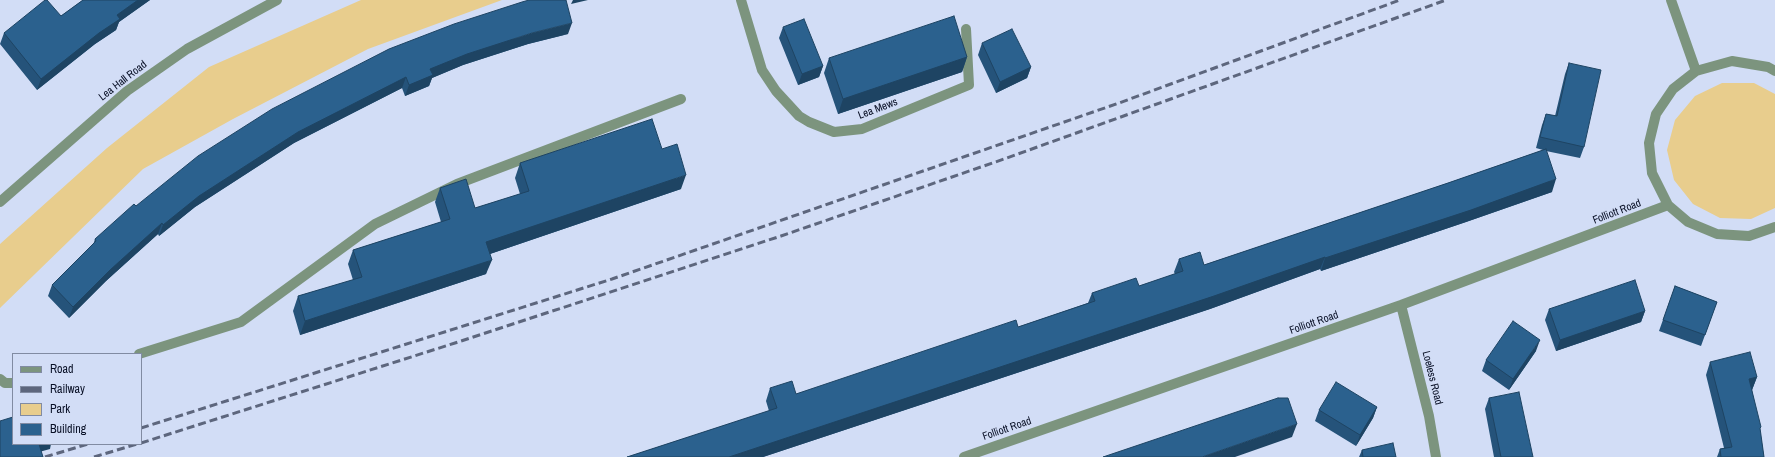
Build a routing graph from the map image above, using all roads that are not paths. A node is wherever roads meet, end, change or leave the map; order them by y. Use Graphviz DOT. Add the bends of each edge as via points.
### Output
graph roads {
  1 [pos="277,0"];
  2 [pos="741,0"];
  3 [pos="1670,0"];
  4 [pos="966,29"];
  5 [pos="1696,71"];
  6 [pos="1775,71"];
  7 [pos="681,99"];
  8 [pos="0,202"];
  9 [pos="1668,205"];
  10 [pos="1775,227"];
  11 [pos="1401,306"];
  12 [pos="142,353"];
  13 [pos="0,379"];
  14 [pos="12,382"];
  15 [pos="964,457"];
  16 [pos="1436,457"];
  1 -- 8 [label="street, Lea Hall Road" via="187,49 127,91"];
  2 -- 4 [label="street, Lea Mews" via="762,70 776,91 799,116 834,132 862,129 969,85"];
  3 -- 5 [label="street"];
  5 -- 6 [label="street" via="1732,61 1768,67"];
  5 -- 9 [label="street" via="1673,89 1656,114 1649,143 1652,173"];
  7 -- 12 [label="street" via="457,184 375,224 242,322"];
  9 -- 10 [label="street" via="1688,222 1717,234 1749,236"];
  9 -- 11 [label="street, Folliott Road"];
  11 -- 15 [label="street, Folliott Road"];
  11 -- 16 [label="street, Loeless Road" via="1429,416"];
  13 -- 14 [label="street" via="5,383"];
}
